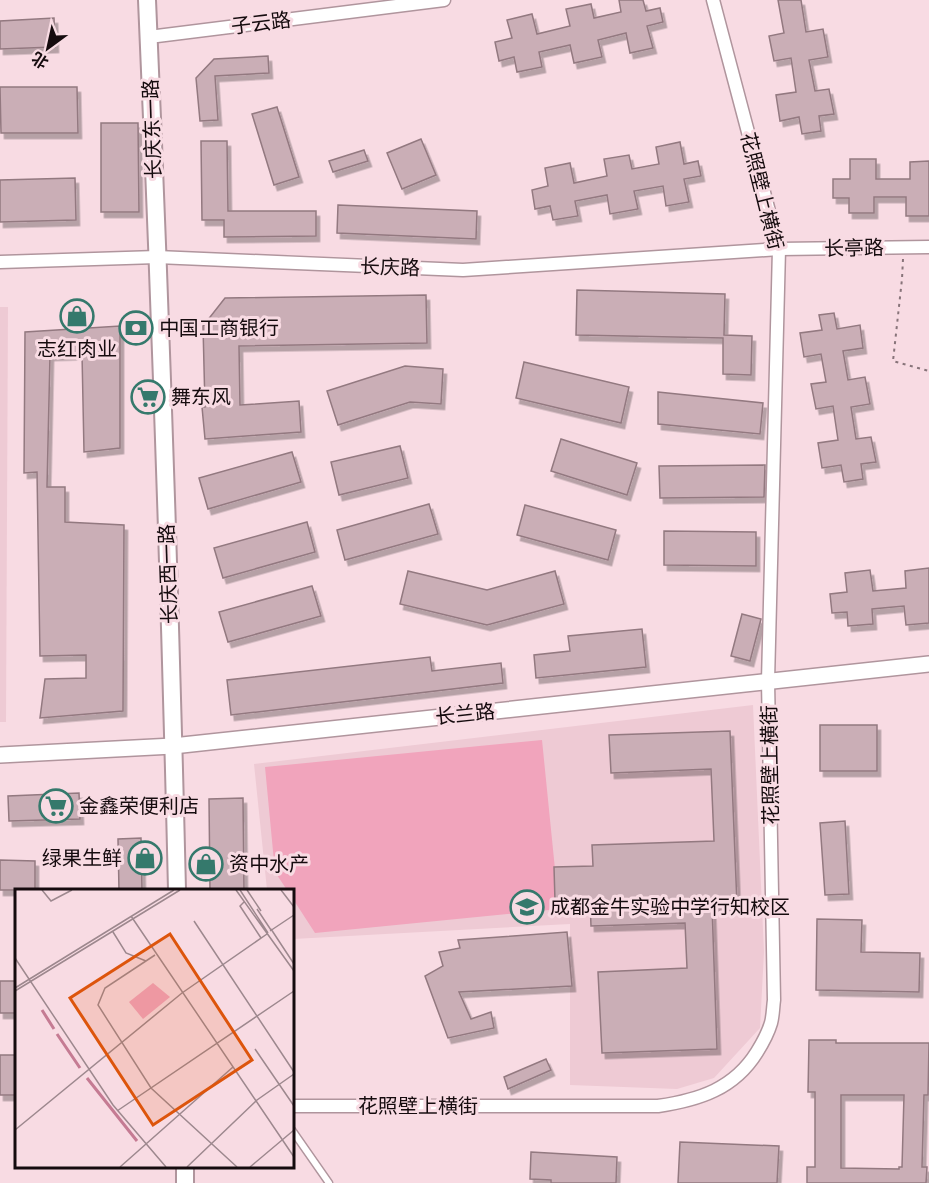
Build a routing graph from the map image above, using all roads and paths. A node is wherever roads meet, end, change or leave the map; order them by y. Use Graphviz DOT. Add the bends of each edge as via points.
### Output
graph roads {
  1 [pos="147,0"];
  2 [pos="444,0"];
  3 [pos="713,0"];
  4 [pos="149,37"];
  5 [pos="903,247"];
  6 [pos="929,247"];
  7 [pos="779,249"];
  8 [pos="157,257"];
  9 [pos="0,262"];
  10 [pos="929,372"];
  11 [pos="929,664"];
  12 [pos="768,681"];
  13 [pos="174,746"];
  14 [pos="0,755"];
  15 [pos="177,889"];
  16 [pos="294,1106"];
  17 [pos="294,1133"];
  18 [pos="329,1183"];
  1 -- 4 [label="main road, 长庆东一路"];
  2 -- 4 [label="street, 子云路"];
  3 -- 7 [label="street, 花照壁上横街"];
  4 -- 8 [label="main road, 长庆东一路"];
  5 -- 6 [label="street, 长亭路"];
  5 -- 7 [label="street, 长亭路"];
  5 -- 10 [label="path" via="893,361"];
  7 -- 8 [label="street, 长庆路" via="463,270"];
  7 -- 12 [label="street, 花照壁上横街"];
  8 -- 9 [label="street, 长庆路"];
  8 -- 13 [label="main road, 长庆西一路"];
  11 -- 12 [label="street, 长兰路"];
  12 -- 13 [label="street, 长兰路"];
  12 -- 16 [label="street, 花照壁上横街" via="774,1000 771,1023 762,1044 749,1065 729,1083 685,1102 658,1106"];
  13 -- 14 [label="street, 长兰路"];
  13 -- 15 [label="main road, 长庆西一路"];
  17 -- 18 [label="lane"];
}
